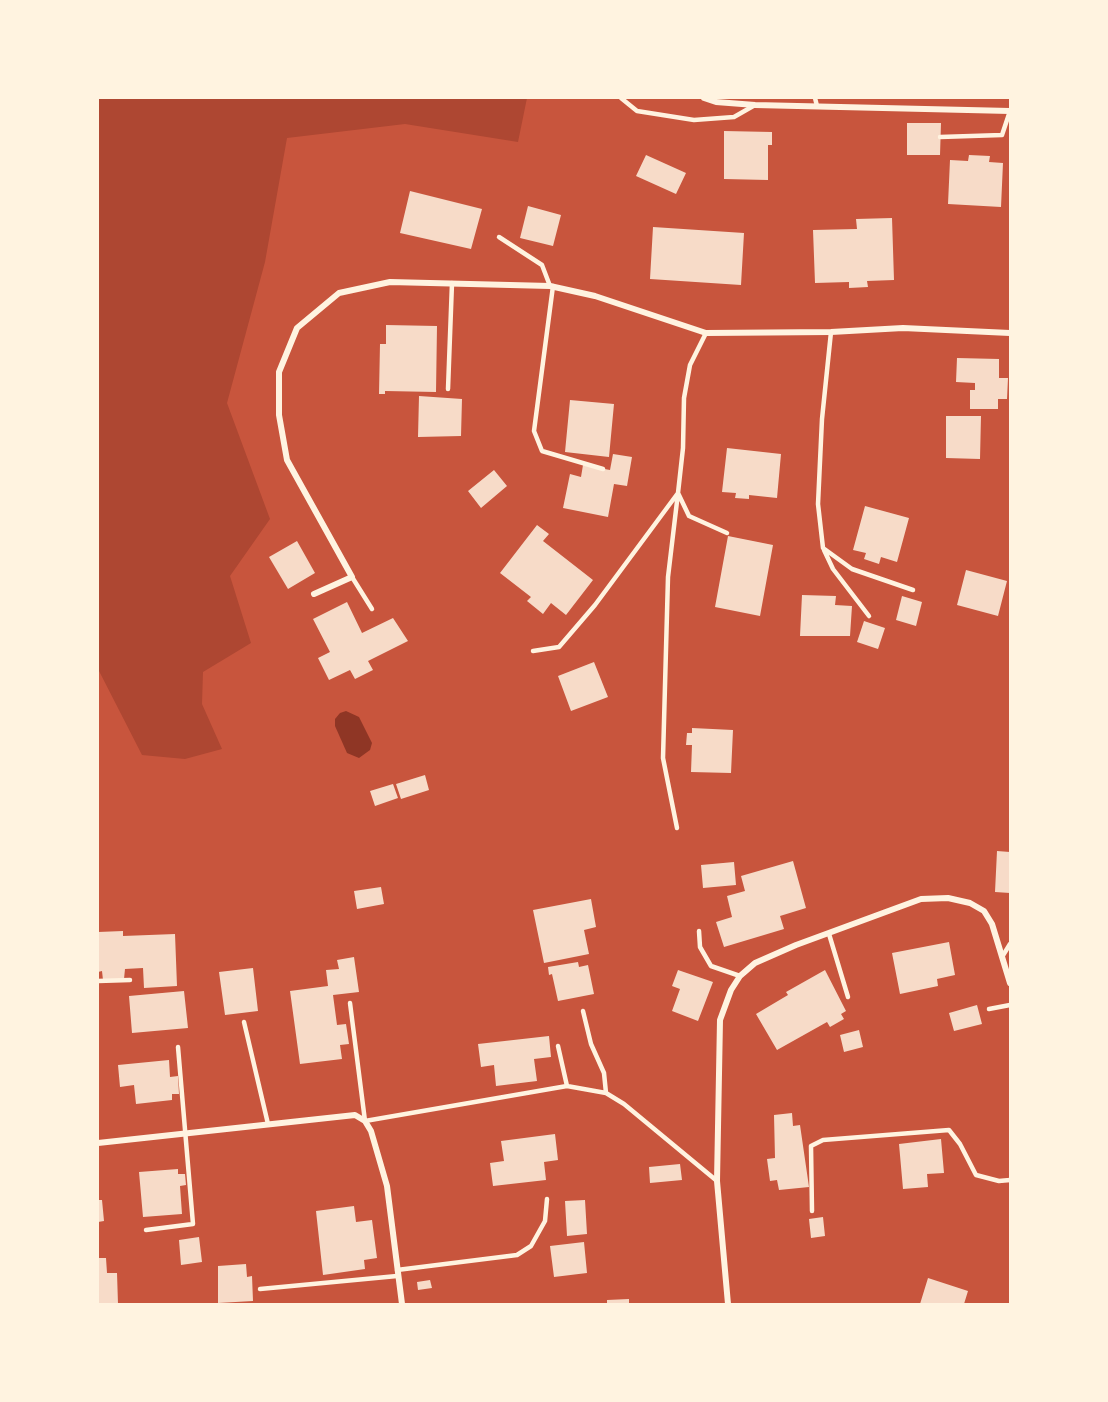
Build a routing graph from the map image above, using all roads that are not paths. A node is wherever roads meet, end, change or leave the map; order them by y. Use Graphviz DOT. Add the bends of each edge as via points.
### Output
graph roads {
  1 [pos="621,98"];
  2 [pos="704,98"];
  3 [pos="815,98"];
  4 [pos="715,100"];
  5 [pos="755,105"];
  6 [pos="817,105"];
  7 [pos="1010,111"];
  8 [pos="940,137"];
  9 [pos="499,237"];
  10 [pos="452,283"];
  11 [pos="552,286"];
  12 [pos="831,332"];
  13 [pos="706,333"];
  14 [pos="1011,333"];
  15 [pos="448,388"];
  16 [pos="603,469"];
  17 [pos="678,493"];
  18 [pos="727,533"];
  19 [pos="823,548"];
  20 [pos="352,577"];
  21 [pos="913,590"];
  22 [pos="314,594"];
  23 [pos="372,609"];
  24 [pos="869,616"];
  25 [pos="532,651"];
  26 [pos="677,828"];
  27 [pos="699,931"];
  28 [pos="829,934"];
  29 [pos="1011,944"];
  30 [pos="1002,957"];
  31 [pos="740,976"];
  32 [pos="130,980"];
  33 [pos="98,981"];
  34 [pos="1011,983"];
  35 [pos="848,997"];
  36 [pos="350,1003"];
  37 [pos="1011,1005"];
  38 [pos="989,1009"];
  39 [pos="583,1011"];
  40 [pos="244,1022"];
  41 [pos="558,1046"];
  42 [pos="178,1047"];
  43 [pos="567,1086"];
  44 [pos="606,1093"];
  45 [pos="365,1120"];
  46 [pos="268,1124"];
  47 [pos="184,1133"];
  48 [pos="98,1143"];
  49 [pos="1011,1180"];
  50 [pos="717,1181"];
  51 [pos="547,1199"];
  52 [pos="812,1211"];
  53 [pos="146,1230"];
  54 [pos="397,1273"];
  55 [pos="260,1288"];
  56 [pos="402,1305"];
  57 [pos="728,1305"];
  1 -- 5 [label="lane" via="637,111 694,120 735,117"];
  2 -- 4 [label="street"];
  3 -- 6 [label="lane"];
  4 -- 5 [label="street"];
  5 -- 6 [label="street"];
  6 -- 7 [label="street"];
  7 -- 8 [label="lane" via="1002,135"];
  9 -- 11 [label="lane" via="542,265"];
  10 -- 11 [label="street"];
  10 -- 15 [label="lane"];
  10 -- 20 [label="street" via="390,282 339,293 297,328 279,372 279,415 288,459 304,495"];
  11 -- 13 [label="street"];
  11 -- 16 [label="lane" via="534,431 542,451"];
  12 -- 13 [label="street"];
  12 -- 14 [label="street" via="903,328"];
  12 -- 19 [label="lane" via="818,504"];
  13 -- 17 [label="lane" via="690,365 684,398"];
  17 -- 18 [label="lane" via="689,516"];
  17 -- 25 [label="lane" via="559,647"];
  17 -- 26 [label="lane" via="668,577 663,758"];
  19 -- 21 [label="lane" via="852,569"];
  19 -- 24 [label="lane" via="833,569"];
  20 -- 22 [label="street"];
  20 -- 23 [label="lane"];
  27 -- 31 [label="lane" via="700,947 711,966"];
  28 -- 30 [label="street" via="921,899 948,898 984,911"];
  28 -- 31 [label="street" via="755,963"];
  28 -- 35 [label="lane"];
  29 -- 30 [label="lane"];
  30 -- 34 [label="street"];
  31 -- 50 [label="street" via="720,1020"];
  32 -- 33 [label="lane"];
  36 -- 45 [label="lane"];
  37 -- 38 [label="lane"];
  39 -- 44 [label="lane" via="591,1044 604,1073"];
  40 -- 46 [label="lane"];
  41 -- 43 [label="lane"];
  42 -- 47 [label="lane"];
  43 -- 44 [label="lane"];
  43 -- 45 [label="lane"];
  44 -- 50 [label="lane"];
  45 -- 46 [label="street" via="355,1115"];
  45 -- 54 [label="street" via="387,1186"];
  46 -- 47 [label="street"];
  47 -- 48 [label="street"];
  47 -- 53 [label="lane" via="193,1224"];
  49 -- 52 [label="lane" via="976,1175 949,1130 823,1140 811,1146"];
  50 -- 57 [label="street"];
  51 -- 54 [label="lane" via="545,1221 531,1246 517,1255"];
  54 -- 55 [label="lane"];
  54 -- 56 [label="street"];
}
